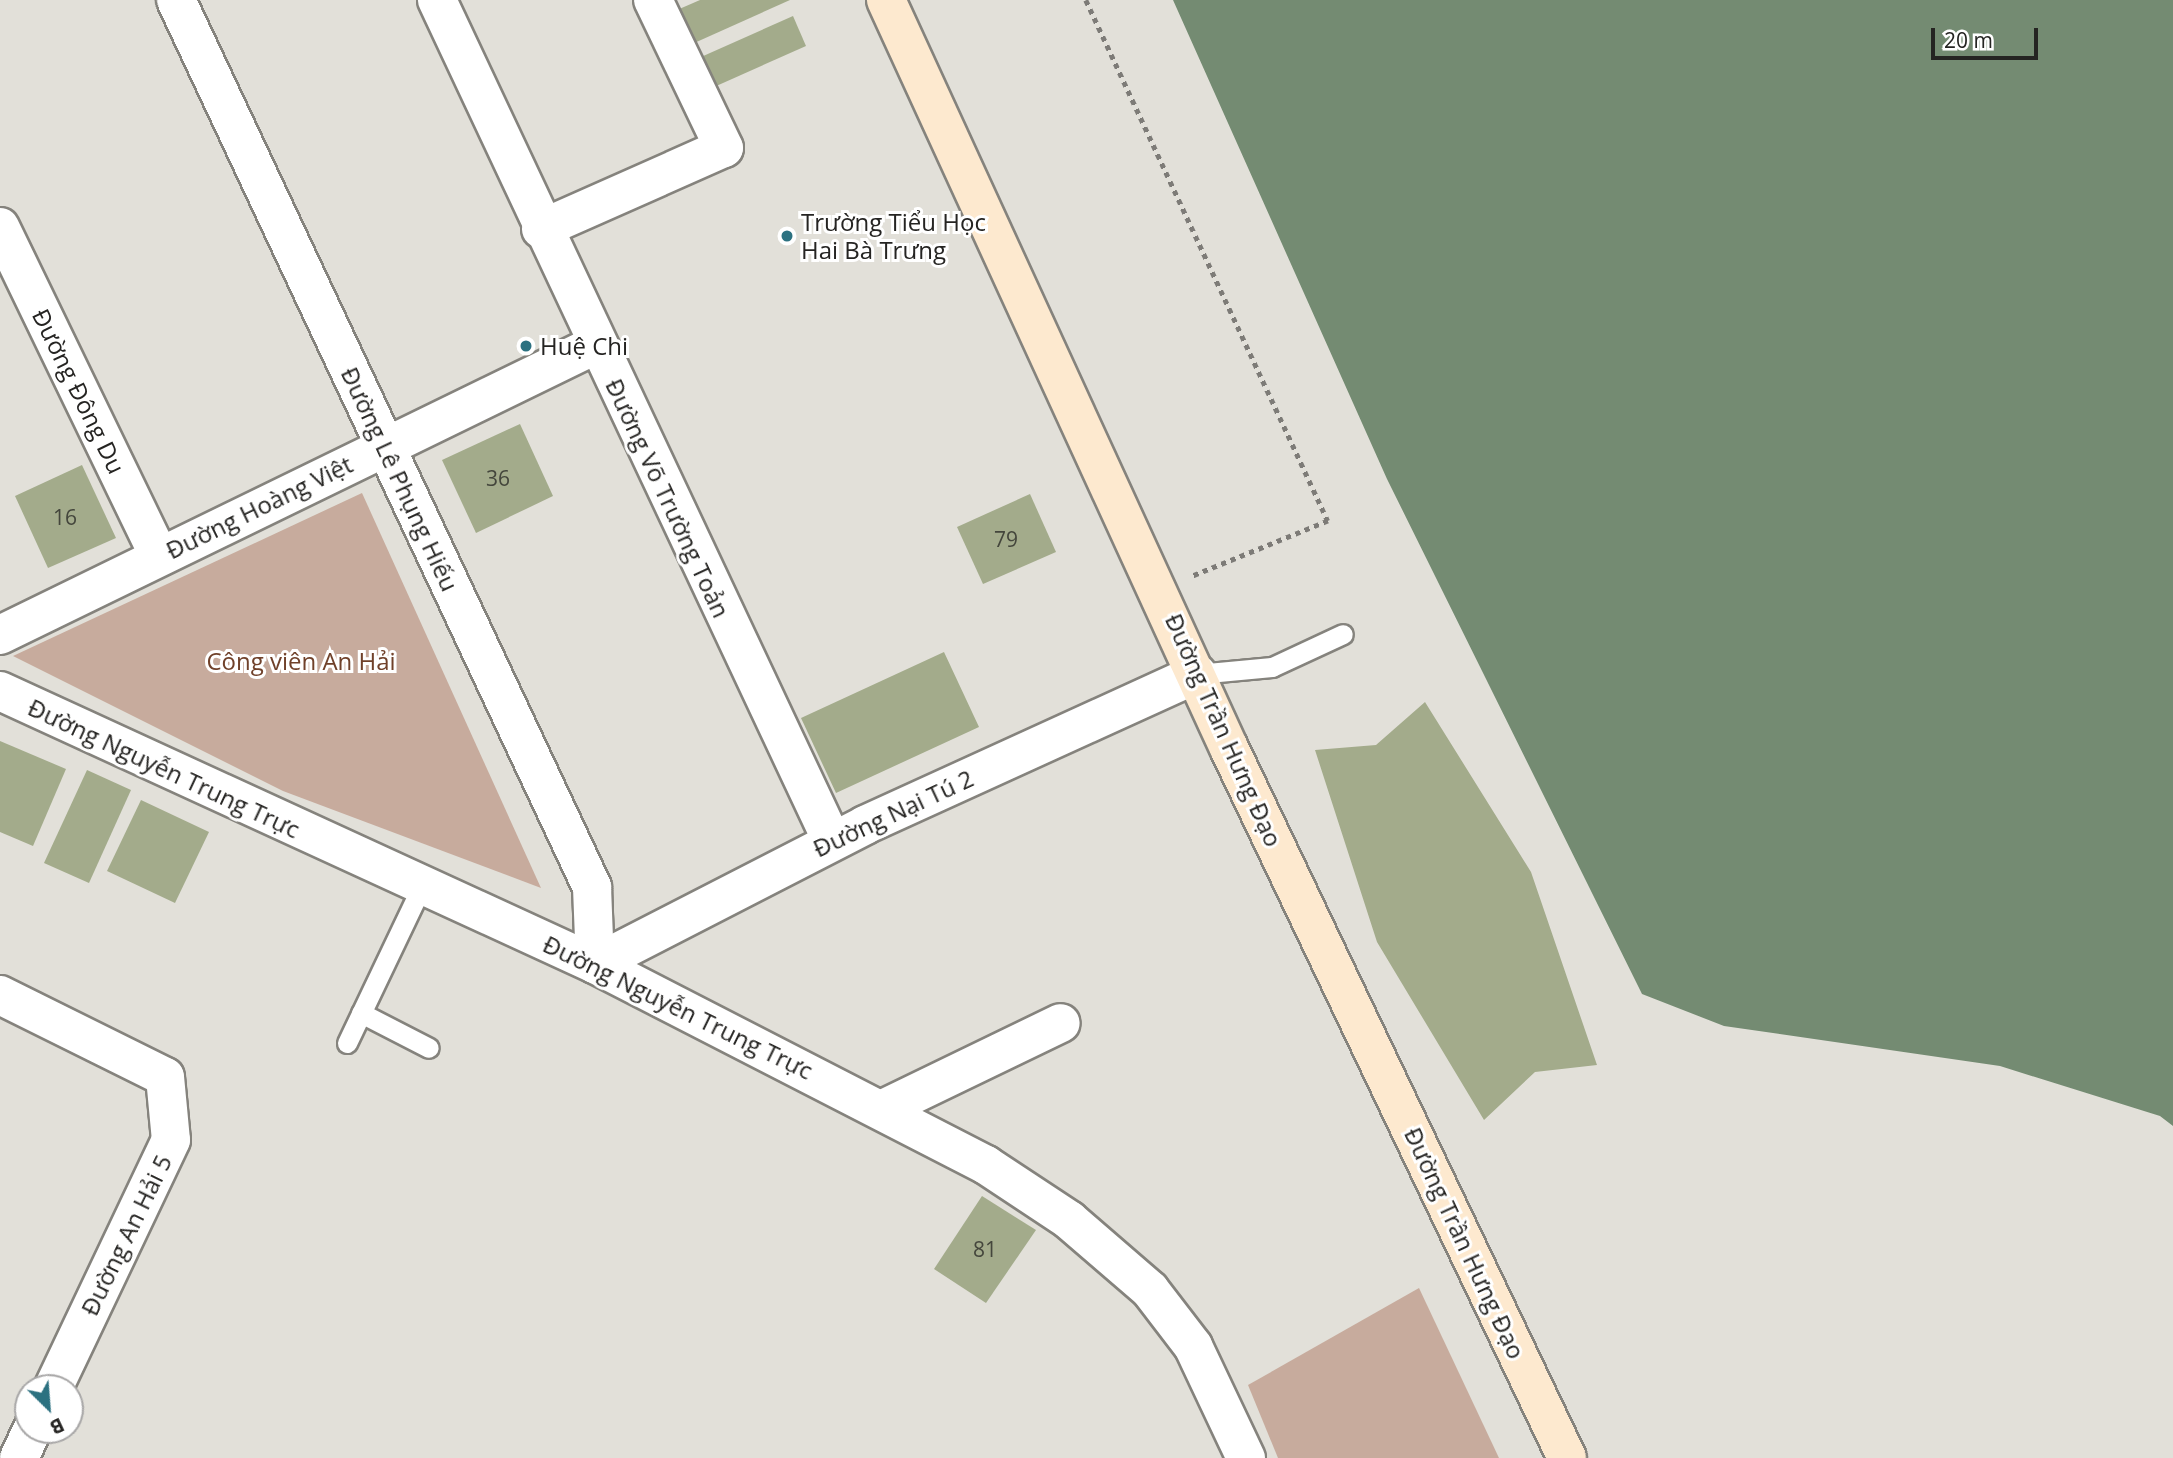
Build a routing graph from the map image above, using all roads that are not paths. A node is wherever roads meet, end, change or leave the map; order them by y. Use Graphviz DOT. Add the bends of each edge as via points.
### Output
graph roads {
  1 [pos="176,0"];
  2 [pos="437,0"];
  3 [pos="653,0"];
  4 [pos="886,0"];
  5 [pos="0,227"];
  6 [pos="541,229"];
  7 [pos="595,345"];
  8 [pos="385,445"];
  9 [pos="159,556"];
  10 [pos="1343,634"];
  11 [pos="0,635"];
  12 [pos="1197,674"];
  13 [pos="0,691"];
  14 [pos="832,841"];
  15 [pos="422,886"];
  16 [pos="595,964"];
  17 [pos="0,995"];
  18 [pos="361,1013"];
  19 [pos="1061,1023"];
  20 [pos="347,1042"];
  21 [pos="429,1048"];
  22 [pos="885,1108"];
  23 [pos="60,1374"];
  24 [pos="1245,1458"];
  25 [pos="1567,1458"];
  1 -- 8 [label="street, Đường Lê Phụng Hiếu"];
  2 -- 6 [label="street, Đường Võ Trường Toản"];
  3 -- 6 [label="street" via="724,148"];
  4 -- 12 [label="main road, Đường Trần Hưng Đạo"];
  5 -- 9 [label="street, Đường Đông Du"];
  6 -- 7 [label="street, Đường Võ Trường Toản"];
  7 -- 8 [label="street, Đường Hoàng Việt"];
  7 -- 14 [label="street, Đường Võ Trường Toản"];
  8 -- 9 [label="street, Đường Hoàng Việt"];
  8 -- 16 [label="street, Đường Lê Phụng Hiếu" via="593,887"];
  9 -- 11 [label="street, Đường Hoàng Việt"];
  10 -- 12 [label="lane" via="1272,667"];
  12 -- 14 [label="street, Đường Nại Tú 2"];
  12 -- 25 [label="main road, Đường Trần Hưng Đạo"];
  13 -- 15 [label="street, Đường Nguyễn Trung Trực"];
  14 -- 16 [label="street, Đường Nại Tú 2"];
  15 -- 16 [label="street, Đường Nguyễn Trung Trực"];
  15 -- 18 [label="lane"];
  16 -- 22 [label="street, Đường Nguyễn Trung Trực"];
  17 -- 23 [label="street, Đường An Hải 5" via="165,1077 172,1140"];
  18 -- 20 [label="lane"];
  18 -- 21 [label="lane"];
  19 -- 22 [label="street"];
  22 -- 24 [label="street, Đường Nguyễn Trung Trực" via="1069,1220 1150,1290 1193,1346"];
}
